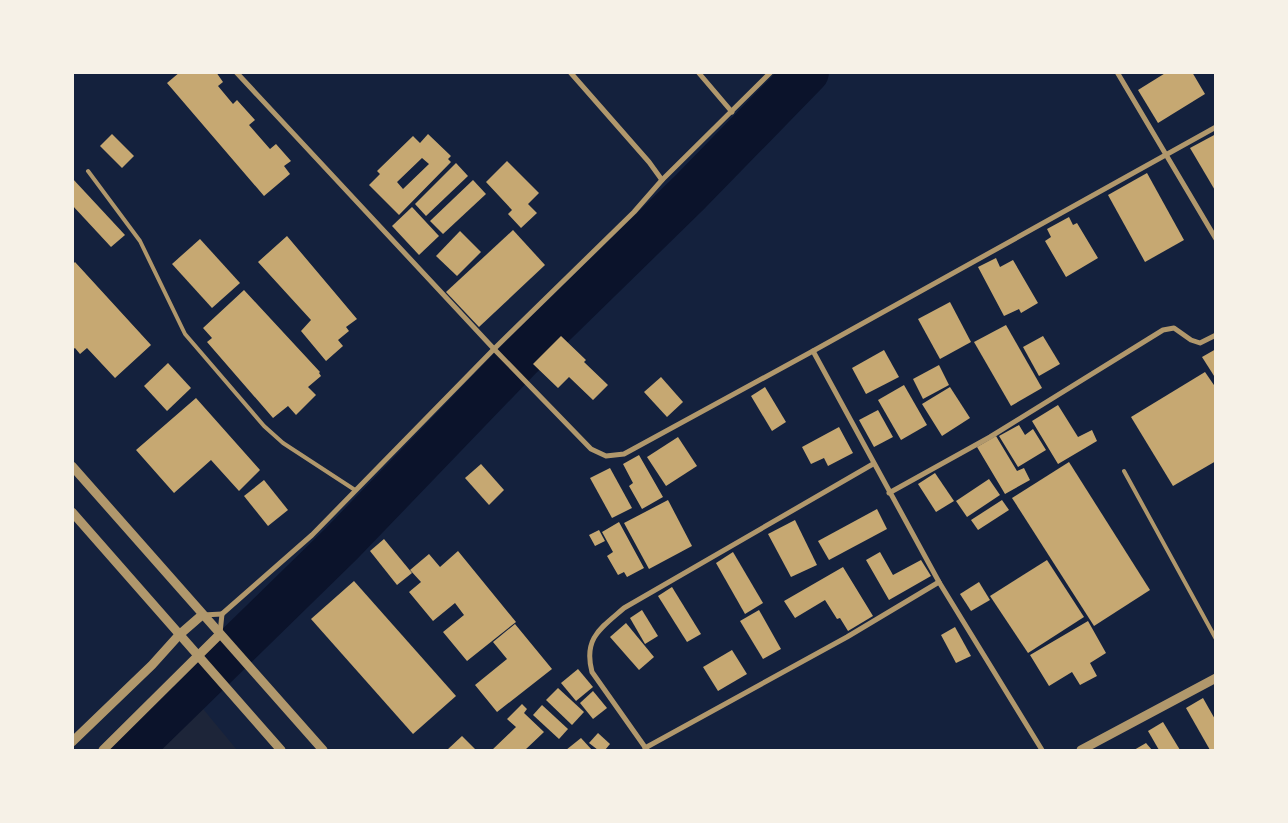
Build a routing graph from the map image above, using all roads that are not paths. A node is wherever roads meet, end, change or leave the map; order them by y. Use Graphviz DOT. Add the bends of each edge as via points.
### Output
graph roads {
  1 [pos="236,72"];
  2 [pos="570,72"];
  3 [pos="698,72"];
  4 [pos="771,72"];
  5 [pos="1117,72"];
  6 [pos="732,112"];
  7 [pos="1216,127"];
  8 [pos="1167,154"];
  9 [pos="88,171"];
  10 [pos="662,180"];
  11 [pos="1216,238"];
  12 [pos="1216,336"];
  13 [pos="494,349"];
  14 [pos="813,351"];
  15 [pos="873,464"];
  16 [pos="72,466"];
  17 [pos="1124,471"];
  18 [pos="354,490"];
  19 [pos="890,493"];
  20 [pos="72,512"];
  21 [pos="940,582"];
  22 [pos="222,614"];
  23 [pos="202,615"];
  24 [pos="179,635"];
  25 [pos="223,638"];
  26 [pos="1216,639"];
  27 [pos="196,655"];
  28 [pos="1216,678"];
  29 [pos="72,742"];
  30 [pos="646,749"];
  31 [pos="102,750"];
  32 [pos="280,750"];
  33 [pos="323,750"];
  34 [pos="1042,750"];
  35 [pos="1084,750"];
  1 -- 13 [label="street"];
  2 -- 10 [label="street"];
  3 -- 6 [label="street"];
  4 -- 6 [label="street"];
  5 -- 8 [label="street"];
  6 -- 10 [label="street"];
  7 -- 8 [label="street"];
  8 -- 11 [label="street"];
  8 -- 14 [label="street"];
  9 -- 18 [label="lane" via="140,241 186,334 264,426 283,443"];
  10 -- 13 [label="street" via="634,212"];
  12 -- 19 [label="street" via="1200,343 1174,328 1163,330 990,437"];
  13 -- 14 [label="street" via="591,449 606,456 624,454"];
  13 -- 18 [label="street"];
  14 -- 15 [label="street"];
  15 -- 19 [label="street"];
  15 -- 30 [label="street" via="624,608 599,629 588,656 592,672"];
  16 -- 23 [label="street"];
  17 -- 26 [label="lane"];
  18 -- 22 [label="street" via="312,535"];
  19 -- 21 [label="street"];
  20 -- 24 [label="street"];
  21 -- 30 [label="street"];
  21 -- 34 [label="street"];
  22 -- 23 [label="street"];
  22 -- 25 [label="street"];
  23 -- 24 [label="street"];
  23 -- 25 [label="street"];
  24 -- 27 [label="street"];
  24 -- 29 [label="street"];
  25 -- 27 [label="street"];
  25 -- 33 [label="street"];
  27 -- 31 [label="street"];
  27 -- 32 [label="street"];
  28 -- 35 [label="street"];
}
